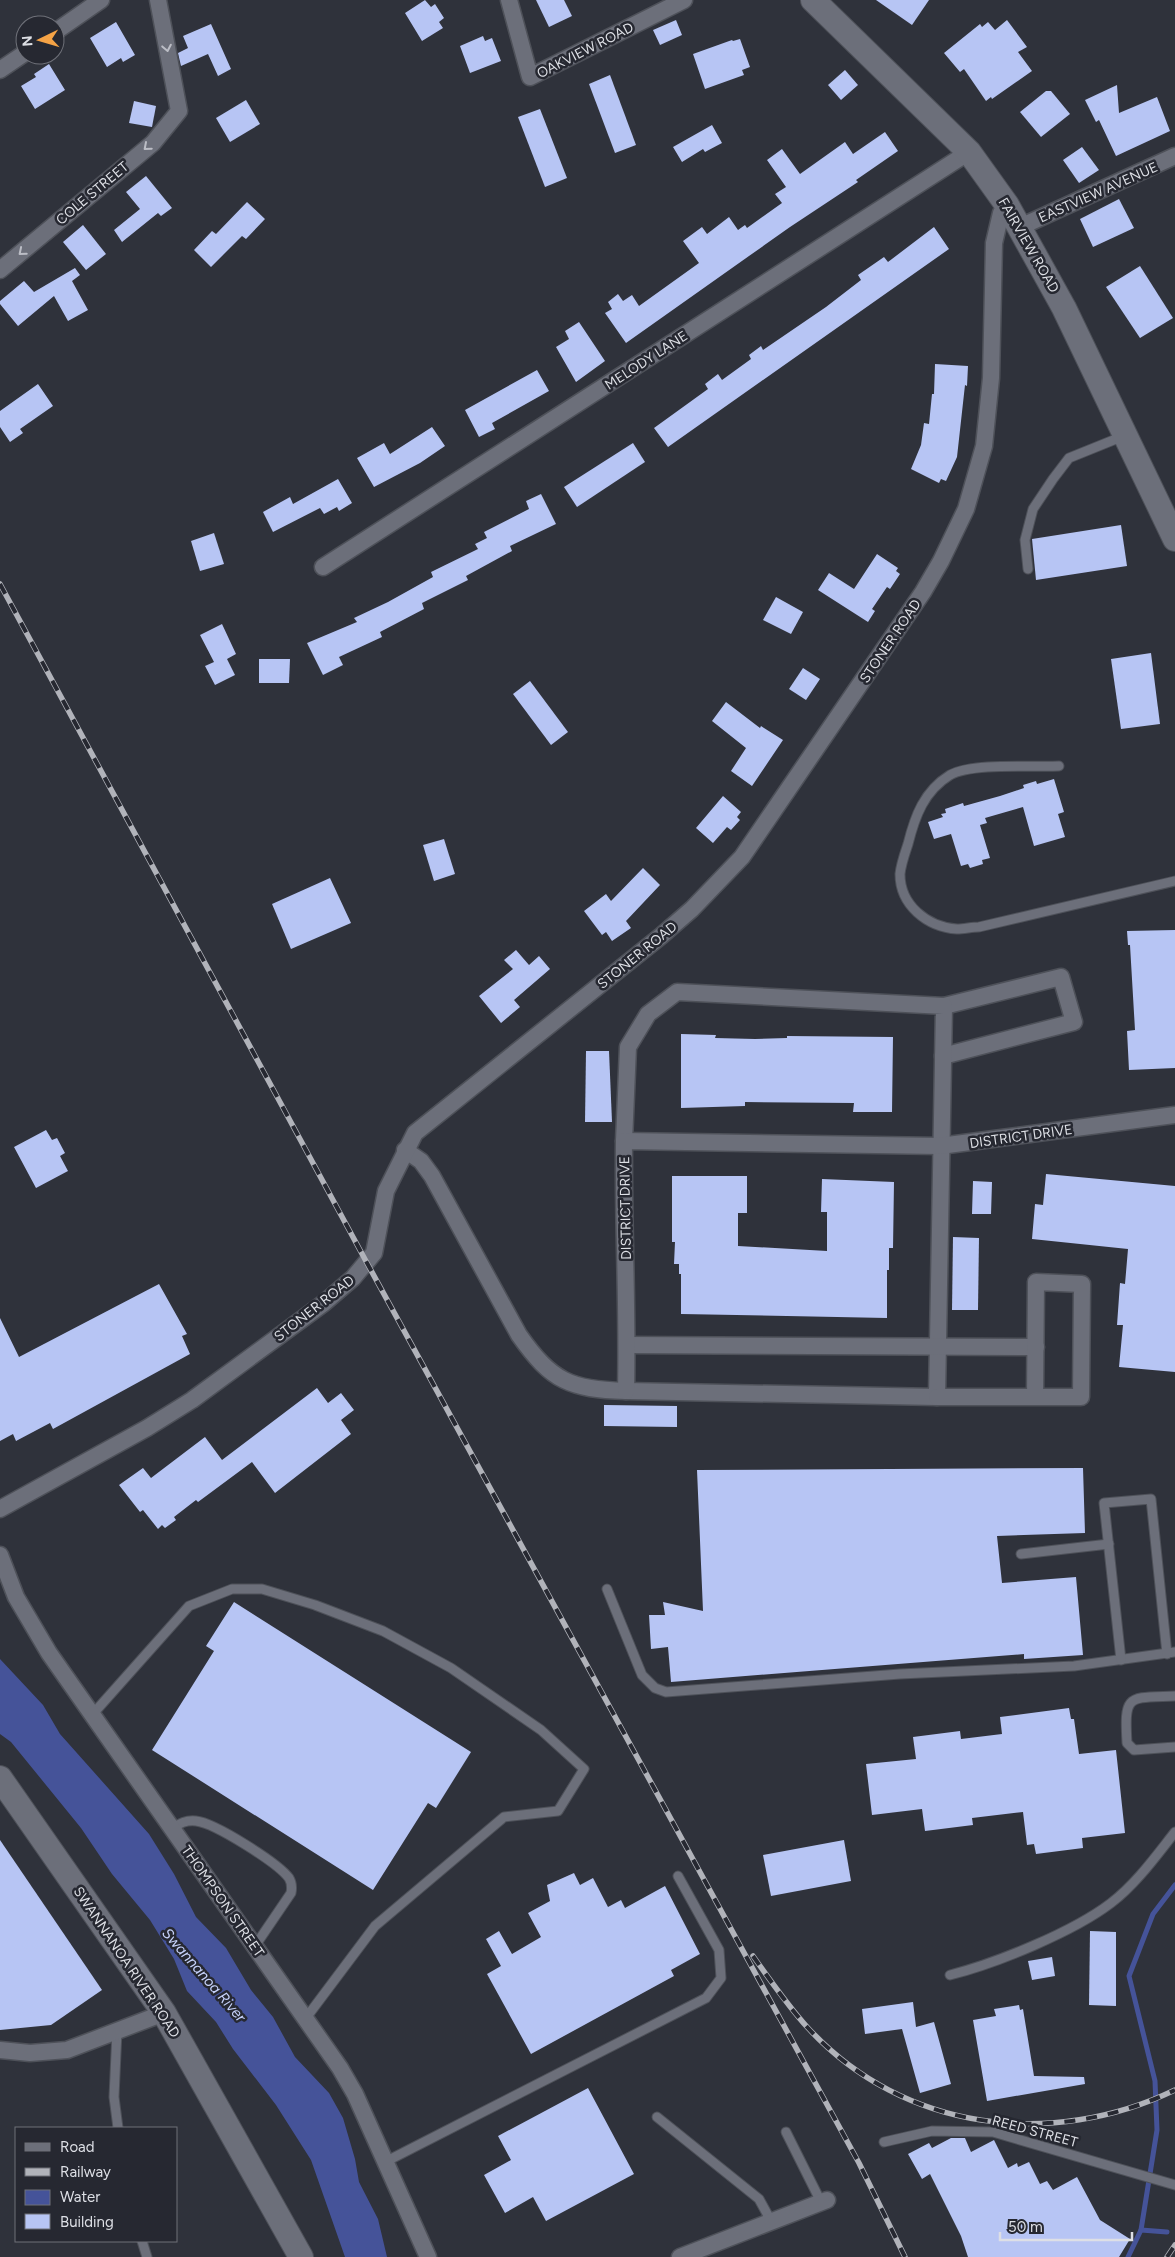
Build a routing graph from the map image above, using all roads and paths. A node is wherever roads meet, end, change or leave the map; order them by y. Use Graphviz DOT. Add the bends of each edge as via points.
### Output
graph roads {
  1 [pos="101,0"];
  2 [pos="158,0"];
  3 [pos="509,0"];
  4 [pos="684,0"];
  5 [pos="813,0"];
  6 [pos="65,25"];
  7 [pos="15,60"];
  8 [pos="0,70"];
  9 [pos="969,152"];
  10 [pos="1175,156"];
  11 [pos="1007,204"];
  12 [pos="1020,227"];
  13 [pos="0,270"];
  14 [pos="1126,435"];
  15 [pos="1175,539"];
  16 [pos="323,567"];
  17 [pos="1028,569"];
  18 [pos="1059,766"];
  19 [pos="1175,881"];
  20 [pos="944,1006"];
  21 [pos="943,1056"];
  22 [pos="1175,1115"];
  23 [pos="624,1141"];
  24 [pos="940,1146"];
  25 [pos="405,1150"];
  26 [pos="627,1345"];
  27 [pos="1036,1347"];
  28 [pos="938,1348"];
  29 [pos="626,1391"];
  30 [pos="937,1397"];
  31 [pos="1035,1397"];
  32 [pos="0,1508"];
  33 [pos="1109,1544"];
  34 [pos="1021,1554"];
  35 [pos="0,1555"];
  36 [pos="607,1589"];
  37 [pos="1171,1653"];
  38 [pos="1121,1660"];
  39 [pos="1175,1696"];
  40 [pos="92,1715"];
  41 [pos="1175,1747"];
  42 [pos="0,1778"];
  43 [pos="171,1828"];
  44 [pos="1175,1832"];
  45 [pos="678,1876"];
  46 [pos="255,1946"];
  47 [pos="950,1975"];
  48 [pos="164,2013"];
  49 [pos="306,2018"];
  50 [pos="117,2031"];
  51 [pos="0,2050"];
  52 [pos="657,2117"];
  53 [pos="118,2127"];
  54 [pos="786,2132"];
  55 [pos="884,2142"];
  56 [pos="385,2162"];
  57 [pos="1175,2185"];
  58 [pos="824,2201"];
  59 [pos="771,2221"];
  60 [pos="142,2242"];
  61 [pos="688,2256"];
  62 [pos="147,2257"];
  63 [pos="301,2257"];
  64 [pos="428,2257"];
  1 -- 6 [label="street"];
  2 -- 13 [label="street, COLE STREET, one-way" via="179,110 153,143"];
  3 -- 4 [label="street, OAKVIEW ROAD" via="530,77"];
  5 -- 9 [label="main road, FAIRVIEW ROAD"];
  7 -- 8 [label="street"];
  9 -- 11 [label="main road, FAIRVIEW ROAD"];
  9 -- 16 [label="street, MELODY LANE"];
  10 -- 12 [label="street, EASTVIEW AVENUE"];
  11 -- 12 [label="main road, FAIRVIEW ROAD"];
  11 -- 25 [label="street, STONER ROAD" via="1000,213 994,243 991,378 984,446 966,509 923,592 742,857 661,936 424,1124"];
  12 -- 14 [label="main road, FAIRVIEW ROAD"];
  14 -- 15 [label="main road, FAIRVIEW ROAD"];
  14 -- 17 [label="lane" via="1069,458 1053,479 1033,509 1025,540"];
  18 -- 19 [label="lane" via="968,769 951,774 934,787 919,810 900,874 905,898 916,913 934,923 956,929 980,927"];
  20 -- 21 [label="street"];
  20 -- 21 [label="street" via="1062,977 1074,1022"];
  20 -- 23 [label="street" via="677,992 648,1014 628,1048"];
  21 -- 24 [label="street"];
  22 -- 24 [label="street, DISTRICT DRIVE"];
  23 -- 24 [label="street, DISTRICT DRIVE"];
  23 -- 26 [label="street, DISTRICT DRIVE"];
  24 -- 28 [label="street"];
  25 -- 29 [label="street" via="421,1160 432,1176 532,1354 544,1367 575,1386"];
  25 -- 32 [label="street, STONER ROAD" via="386,1191 374,1252 324,1303 179,1408"];
  26 -- 28 [label="street"];
  26 -- 29 [label="street, DISTRICT DRIVE"];
  27 -- 28 [label="street"];
  27 -- 31 [label="street"];
  27 -- 31 [label="street" via="1036,1282 1082,1284 1081,1397"];
  28 -- 30 [label="street"];
  29 -- 30 [label="street"];
  30 -- 31 [label="street"];
  33 -- 34 [label="lane"];
  33 -- 37 [label="lane" via="1104,1503 1151,1498"];
  33 -- 38 [label="lane"];
  35 -- 40 [label="street, THOMPSON STREET" via="16,1597 30,1622"];
  36 -- 38 [label="lane" via="642,1675 655,1688 666,1692 900,1674 1074,1666"];
  37 -- 38 [label="lane"];
  39 -- 41 [label="lane" via="1140,1697 1130,1702 1125,1712 1127,1742 1134,1750"];
  40 -- 43 [label="street, THOMPSON STREET"];
  40 -- 49 [label="lane" via="189,1606 232,1589 262,1589 383,1631 451,1668 541,1730 584,1769 558,1811 504,1817 375,1926"];
  42 -- 48 [label="main road, SWANNANOA RIVER ROAD"];
  43 -- 46 [label="street, THOMPSON STREET"];
  43 -- 46 [label="lane" via="184,1821 212,1825 239,1840 284,1872 290,1880 291,1893"];
  44 -- 47 [label="lane" via="1111,1902 1075,1926 977,1968"];
  45 -- 56 [label="lane" via="719,1950 721,1978 706,1998"];
  46 -- 49 [label="street, THOMPSON STREET"];
  48 -- 50 [label="street"];
  48 -- 63 [label="main road, SWANNANOA RIVER ROAD"];
  49 -- 56 [label="street, THOMPSON STREET" via="354,2094"];
  50 -- 51 [label="street" via="67,2050 30,2053"];
  50 -- 53 [label="lane" via="114,2097"];
  52 -- 59 [label="lane" via="758,2199"];
  54 -- 58 [label="lane"];
  55 -- 57 [label="lane, REED STREET" via="932,2131 993,2132"];
  56 -- 64 [label="street, THOMPSON STREET"];
  58 -- 59 [label="street"];
  59 -- 61 [label="street"];
  60 -- 62 [label="lane"];
}
